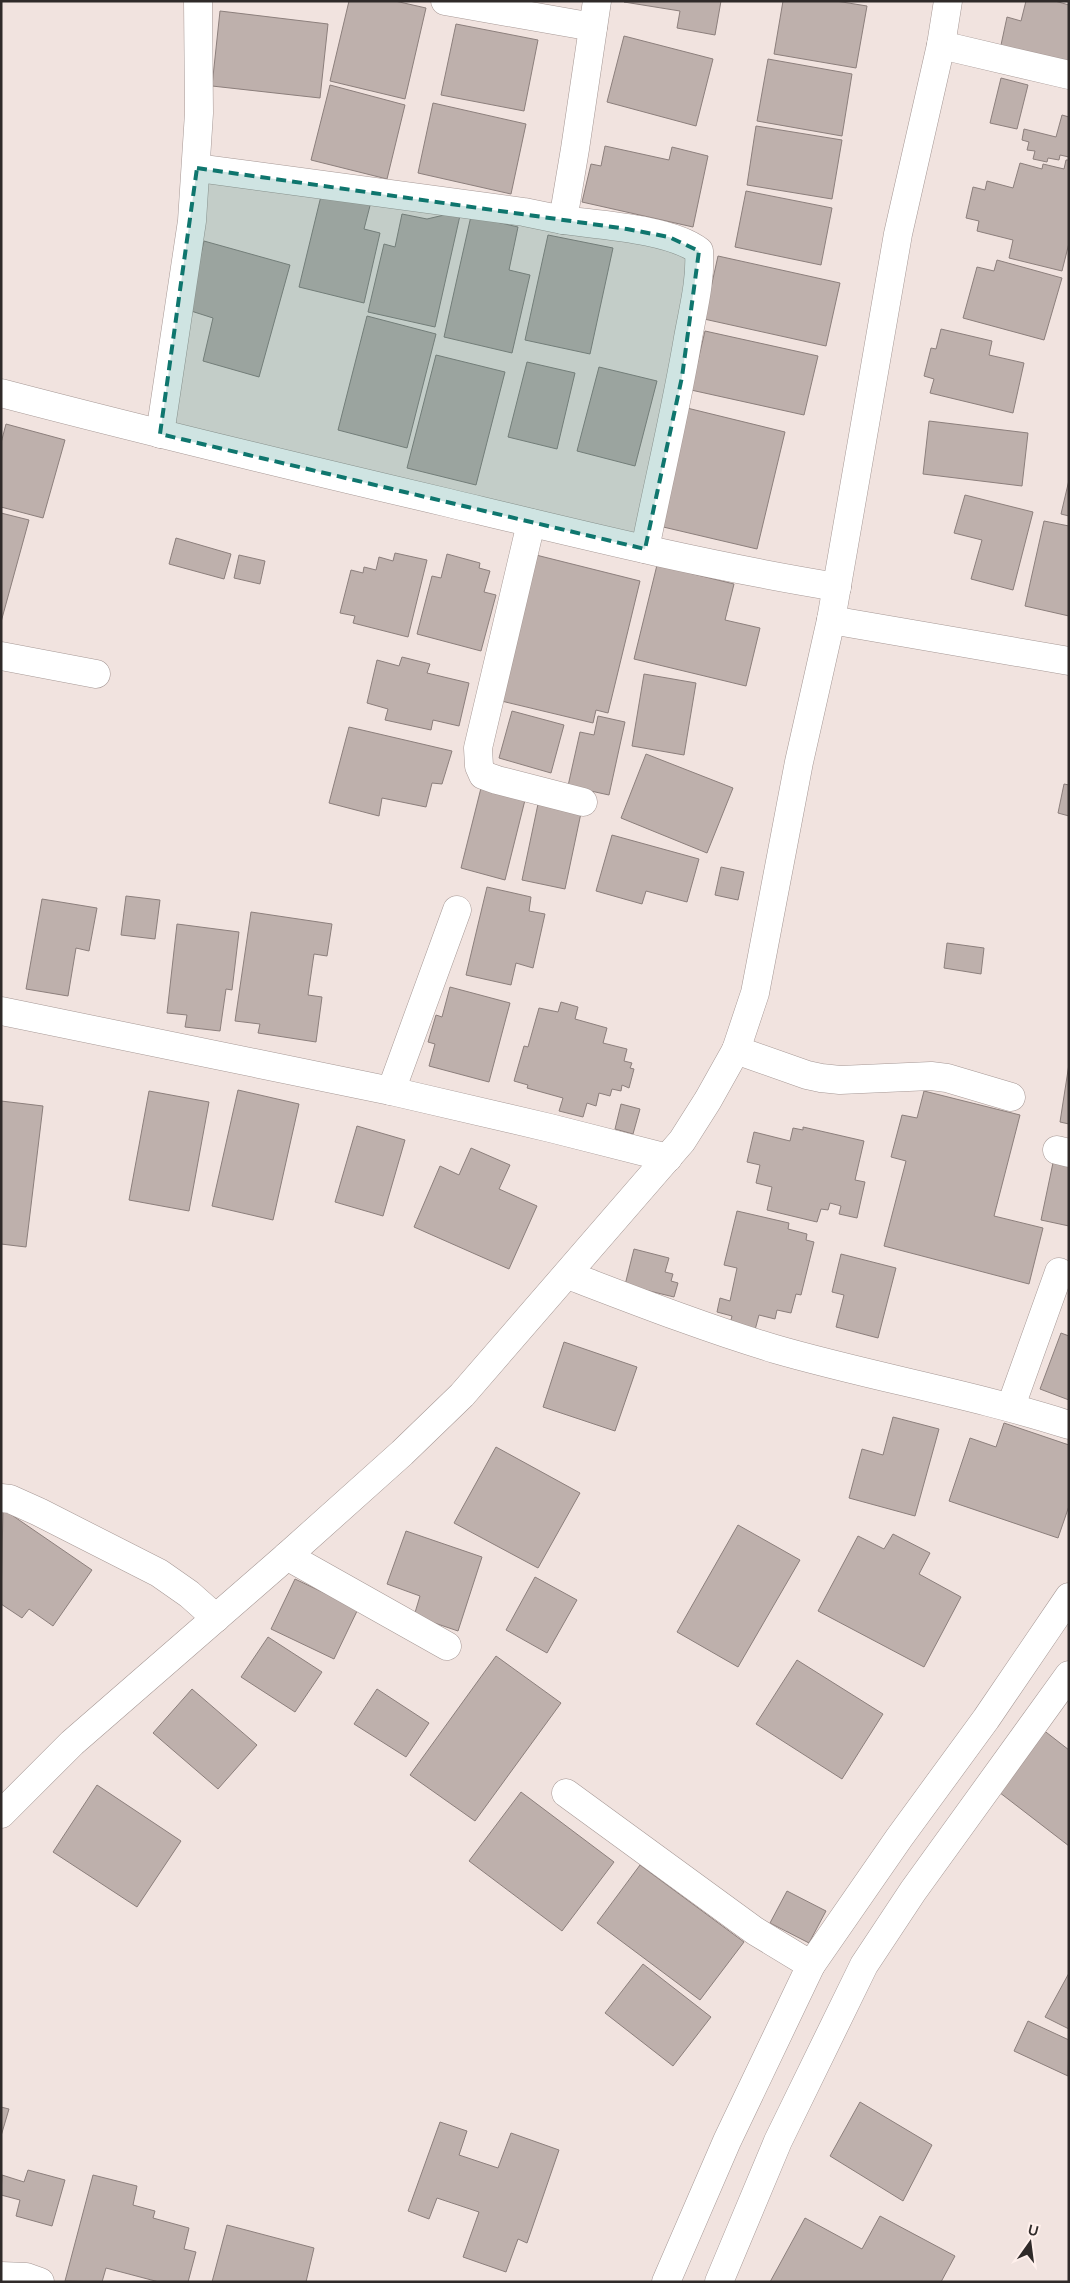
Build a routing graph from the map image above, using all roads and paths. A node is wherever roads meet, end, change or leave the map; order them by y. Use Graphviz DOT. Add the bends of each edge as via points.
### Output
graph roads {
  1 [pos="198,1"];
  2 [pos="446,1"];
  3 [pos="948,1"];
  4 [pos="595,14"];
  5 [pos="941,45"];
  6 [pos="1069,75"];
  7 [pos="196,168"];
  8 [pos="562,220"];
  9 [pos="1,394"];
  10 [pos="160,434"];
  11 [pos="531,523"];
  12 [pos="645,548"];
  13 [pos="837,587"];
  14 [pos="831,620"];
  15 [pos="1,656"];
  16 [pos="1069,662"];
  17 [pos="96,674"];
  18 [pos="583,802"];
  19 [pos="457,910"];
  20 [pos="1,1011"];
  21 [pos="736,1050"];
  22 [pos="392,1091"];
  23 [pos="1011,1097"];
  24 [pos="668,1158"];
  25 [pos="1059,1272"];
  26 [pos="568,1275"];
  27 [pos="1011,1406"];
  28 [pos="1069,1425"];
  29 [pos="1,1498"];
  30 [pos="287,1556"];
  31 [pos="1069,1597"];
  32 [pos="216,1618"];
  33 [pos="447,1646"];
  34 [pos="1069,1675"];
  35 [pos="566,1793"];
  36 [pos="1,1814"];
  37 [pos="811,1965"];
  38 [pos="1,2276"];
  39 [pos="40,2282"];
  40 [pos="666,2282"];
  41 [pos="719,2282"];
  1 -- 7 [label="street"];
  2 -- 4 [label="street"];
  3 -- 5 [label="street"];
  4 -- 8 [label="street" via="576,150"];
  5 -- 6 [label="street"];
  5 -- 13 [label="street" via="898,234"];
  7 -- 8 [label="street" via="524,212"];
  7 -- 10 [label="street" via="192,221"];
  8 -- 12 [label="street" via="669,237 688,243 699,251 696,296 682,377"];
  9 -- 10 [label="street"];
  10 -- 11 [label="street"];
  11 -- 12 [label="street"];
  11 -- 18 [label="street" via="478,748 479,766 483,775 497,780"];
  12 -- 13 [label="street" via="764,575"];
  13 -- 14 [label="street"];
  14 -- 16 [label="street"];
  14 -- 21 [label="street" via="797,772 755,993"];
  15 -- 17 [label="street"];
  19 -- 22 [label="street"];
  20 -- 22 [label="street"];
  21 -- 23 [label="street" via="821,1078 931,1076"];
  21 -- 24 [label="street" via="708,1100"];
  22 -- 24 [label="street"];
  24 -- 26 [label="street"];
  25 -- 27 [label="street"];
  26 -- 27 [label="street" via="775,1348 908,1384"];
  26 -- 30 [label="street" via="462,1395"];
  27 -- 28 [label="street"];
  29 -- 32 [label="street" via="39,1512 158,1573"];
  30 -- 32 [label="street"];
  30 -- 33 [label="street"];
  31 -- 37 [label="street"];
  32 -- 36 [label="street" via="72,1743"];
  34 -- 41 [label="street" via="913,1891 864,1965 778,2141"];
  35 -- 37 [label="street" via="755,1931"];
  37 -- 40 [label="street" via="727,2141"];
  38 -- 39 [label="street" via="26,2277"];
}
